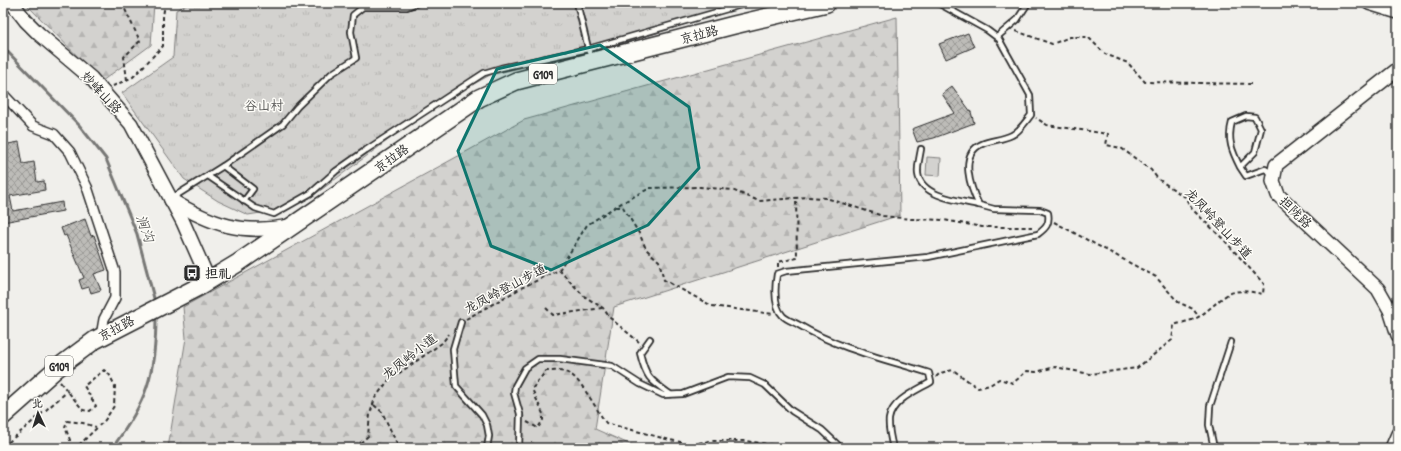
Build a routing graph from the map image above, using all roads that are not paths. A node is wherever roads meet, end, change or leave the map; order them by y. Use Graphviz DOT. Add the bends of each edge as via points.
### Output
graph roads {
  1 [pos="12,3"];
  2 [pos="417,3"];
  3 [pos="577,3"];
  4 [pos="748,3"];
  5 [pos="827,3"];
  6 [pos="938,3"];
  7 [pos="1028,3"];
  8 [pos="1369,3"];
  9 [pos="1398,12"];
  10 [pos="997,37"];
  11 [pos="590,56"];
  12 [pos="1398,69"];
  13 [pos="3,94"];
  14 [pos="920,149"];
  15 [pos="223,166"];
  16 [pos="1240,167"];
  17 [pos="1274,174"];
  18 [pos="208,176"];
  19 [pos="170,199"];
  20 [pos="244,201"];
  21 [pos="979,205"];
  22 [pos="294,225"];
  23 [pos="205,283"];
  24 [pos="461,322"];
  25 [pos="1398,335"];
  26 [pos="101,336"];
  27 [pos="650,339"];
  28 [pos="1231,342"];
  29 [pos="670,394"];
  30 [pos="3,416"];
  31 [pos="1398,434"];
  32 [pos="487,448"];
  33 [pos="519,448"];
  34 [pos="842,448"];
  35 [pos="893,448"];
  36 [pos="1214,448"];
  37 [pos="1392,448"];
  1 -- 19 [label="street, 妙峰山路" via="26,21 86,73 131,124"];
  2 -- 15 [label="lane" via="407,7 363,6 353,15 351,32 356,58 331,74 283,124"];
  3 -- 11 [label="lane"];
  4 -- 11 [label="lane"];
  5 -- 11 [label="highway, 京拉路 / G109"];
  6 -- 10 [label="lane"];
  7 -- 10 [label="lane" via="1017,20"];
  8 -- 9 [label="street"];
  10 -- 21 [label="lane" via="1030,95 1031,115 1013,135 975,148 968,172"];
  11 -- 20 [label="lane" via="502,68 484,73 366,150 311,193 274,214 255,208"];
  11 -- 22 [label="highway, 京拉路 / G109" via="516,81 479,98"];
  12 -- 17 [label="street" via="1276,165"];
  13 -- 26 [label="street" via="33,126 54,134 70,152 87,187 115,272 115,298 104,318"];
  14 -- 21 [label="lane" via="918,174 922,185 934,194"];
  15 -- 18 [label="lane"];
  15 -- 20 [label="lane" via="253,189"];
  16 -- 16 [label="lane" via="1255,152 1261,130 1255,117 1246,116 1232,122 1230,127 1230,147"];
  16 -- 17 [label="lane" via="1246,176 1265,169"];
  17 -- 25 [label="street, 担陇路" via="1273,181 1278,195 1378,289 1390,310"];
  18 -- 19 [label="lane"];
  18 -- 20 [label="lane"];
  19 -- 22 [label="street" via="204,219 229,228 262,230"];
  19 -- 23 [label="street, 妙峰山路"];
  21 -- 35 [label="lane" via="994,209 1040,210 1048,213 1049,220 1047,227 1038,234 928,257 777,274 776,301 782,316 847,348 929,373 931,382 906,396 893,408 889,420"];
  22 -- 23 [label="highway, 京拉路 / G109"];
  23 -- 26 [label="highway, 京拉路 / G109"];
  24 -- 32 [label="lane" via="453,350 456,386 482,415 487,425"];
  26 -- 30 [label="highway, 京拉路 / G109" via="52,372"];
  27 -- 29 [label="lane" via="640,353 643,366 649,379"];
  28 -- 36 [label="lane" via="1210,406 1209,425"];
  29 -- 33 [label="lane" via="663,395 640,384 612,366 560,359 538,359 525,368 515,386 514,393 520,414"];
  29 -- 34 [label="lane" via="684,394 728,377 750,378 764,385 792,412 822,430"];
  31 -- 37 [label="street"];
}
